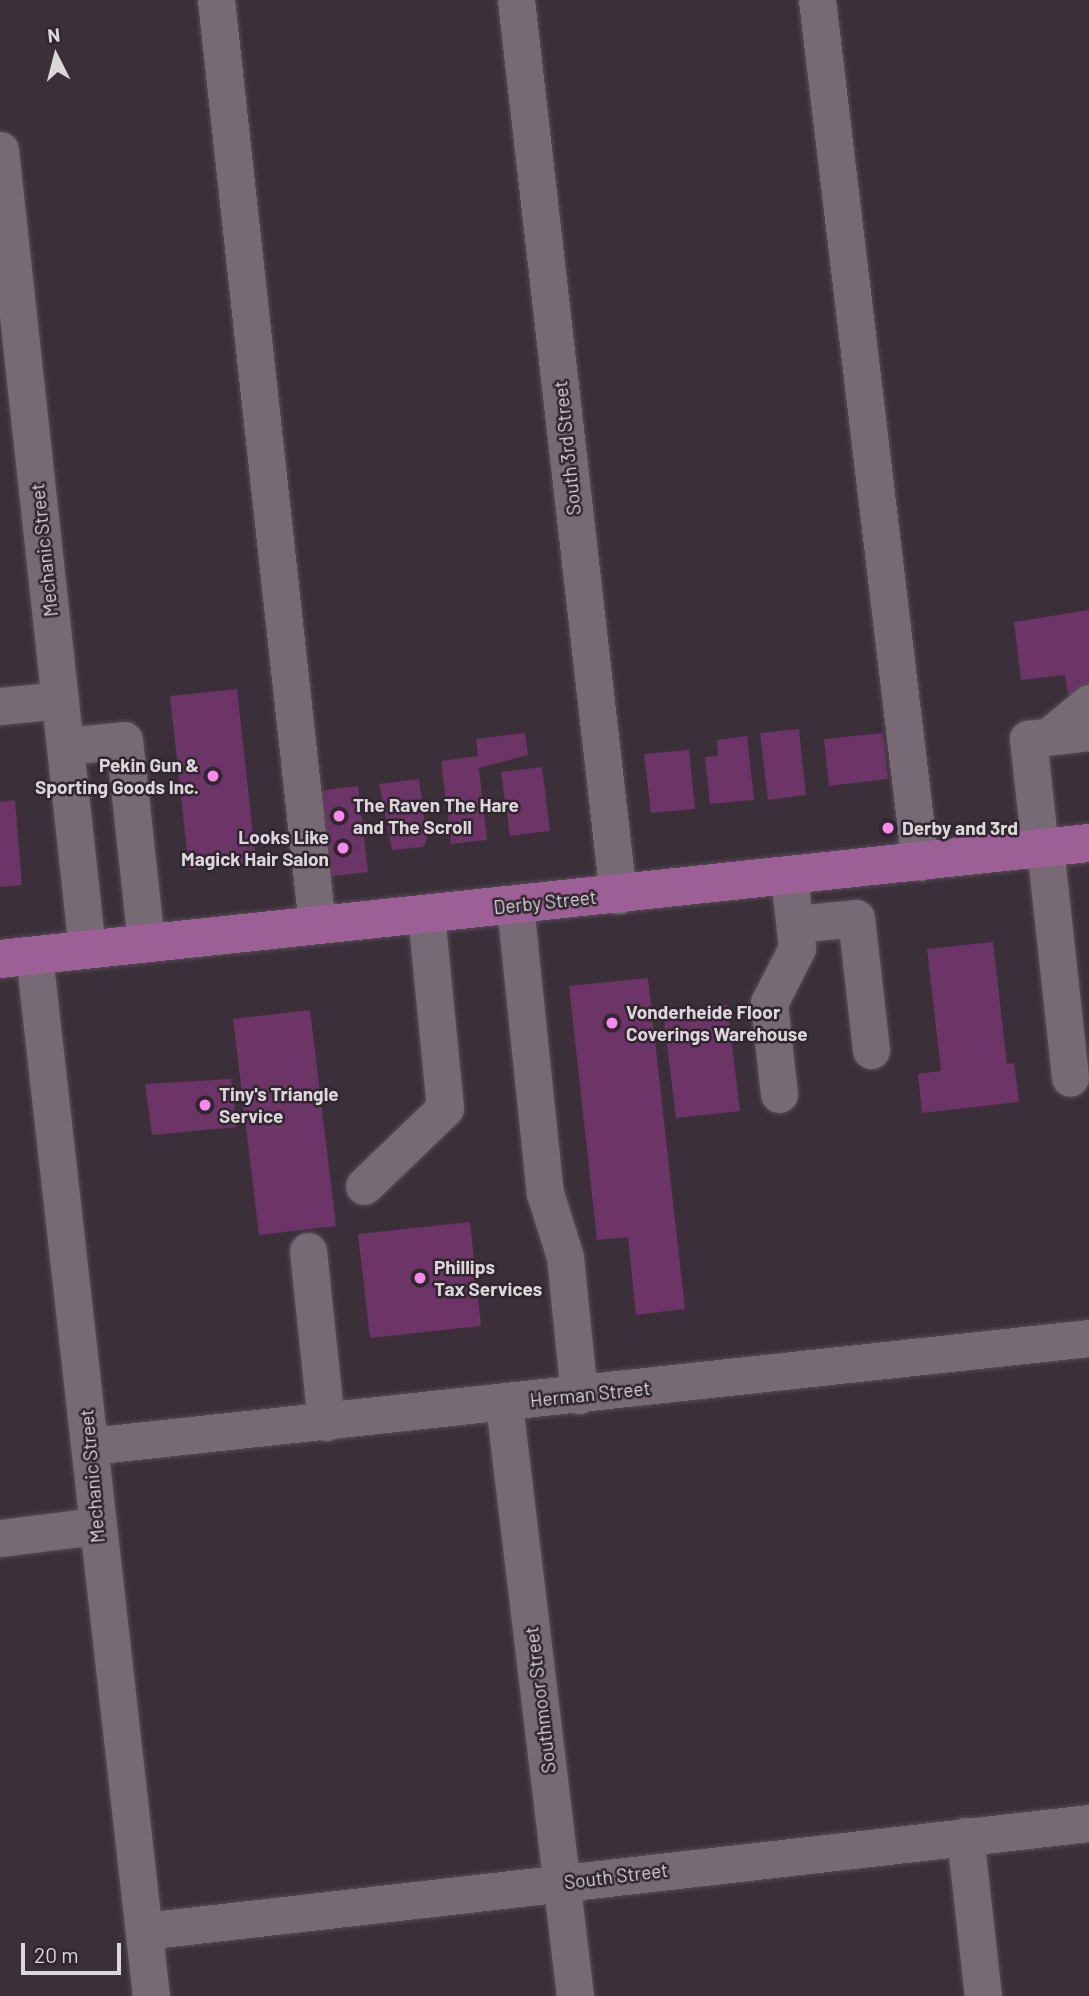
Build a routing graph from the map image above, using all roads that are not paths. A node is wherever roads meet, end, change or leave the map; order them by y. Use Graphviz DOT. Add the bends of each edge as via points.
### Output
graph roads {
  1 [pos="216,0"];
  2 [pos="516,0"];
  3 [pos="817,0"];
  4 [pos="0,150"];
  5 [pos="60,699"];
  6 [pos="1089,703"];
  7 [pos="0,706"];
  8 [pos="1089,732"];
  9 [pos="1049,736"];
  10 [pos="65,746"];
  11 [pos="1089,843"];
  12 [pos="1043,848"];
  13 [pos="920,862"];
  14 [pos="789,876"];
  15 [pos="618,895"];
  16 [pos="515,905"];
  17 [pos="426,914"];
  18 [pos="795,924"];
  19 [pos="317,925"];
  20 [pos="146,943"];
  21 [pos="87,949"];
  22 [pos="17,957"];
  23 [pos="872,1050"];
  24 [pos="1070,1078"];
  25 [pos="779,1094"];
  26 [pos="364,1186"];
  27 [pos="308,1251"];
  28 [pos="1089,1338"];
  29 [pos="579,1395"];
  30 [pos="504,1404"];
  31 [pos="326,1422"];
  32 [pos="90,1446"];
  33 [pos="96,1526"];
  34 [pos="0,1538"];
  35 [pos="1089,1823"];
  36 [pos="965,1836"];
  37 [pos="562,1882"];
  38 [pos="144,1931"];
  39 [pos="151,1996"];
  40 [pos="575,1996"];
  41 [pos="983,1996"];
  1 -- 19 [label="street"];
  2 -- 15 [label="street, South 3rd Street"];
  3 -- 13 [label="street"];
  4 -- 5 [label="street, Mechanic Street"];
  5 -- 7 [label="street"];
  5 -- 10 [label="street, Mechanic Street"];
  6 -- 9 [label="street"];
  8 -- 9 [label="street"];
  9 -- 12 [label="street" via="1028,738"];
  10 -- 20 [label="street" via="124,740"];
  10 -- 21 [label="street, Mechanic Street"];
  11 -- 12 [label="main road, Derby Street"];
  12 -- 13 [label="main road, Derby Street"];
  12 -- 24 [label="street"];
  13 -- 14 [label="main road, Derby Street"];
  14 -- 15 [label="main road, Derby Street"];
  14 -- 18 [label="street"];
  15 -- 16 [label="main road, Derby Street"];
  16 -- 17 [label="main road, Derby Street"];
  16 -- 29 [label="street" via="545,1193 565,1257"];
  17 -- 19 [label="main road, Derby Street"];
  17 -- 26 [label="street" via="445,1108"];
  18 -- 23 [label="street" via="856,918"];
  18 -- 25 [label="street" via="797,948 769,1003"];
  19 -- 20 [label="main road, Derby Street"];
  20 -- 21 [label="main road, Derby Street"];
  21 -- 22 [label="main road, Derby Street"];
  22 -- 32 [label="street, Mechanic Street"];
  27 -- 31 [label="street"];
  28 -- 29 [label="street, Herman Street"];
  29 -- 30 [label="street, Herman Street"];
  30 -- 31 [label="street, Herman Street"];
  30 -- 37 [label="street, Southmoor Street"];
  31 -- 32 [label="street, Herman Street"];
  32 -- 33 [label="street, Mechanic Street"];
  33 -- 34 [label="street"];
  33 -- 38 [label="street, Mechanic Street"];
  35 -- 36 [label="street, South Street"];
  36 -- 37 [label="street, South Street"];
  36 -- 41 [label="street"];
  37 -- 38 [label="street, South Street"];
  37 -- 40 [label="street, Southmoor Street"];
  38 -- 39 [label="street, Mechanic Street"];
}
